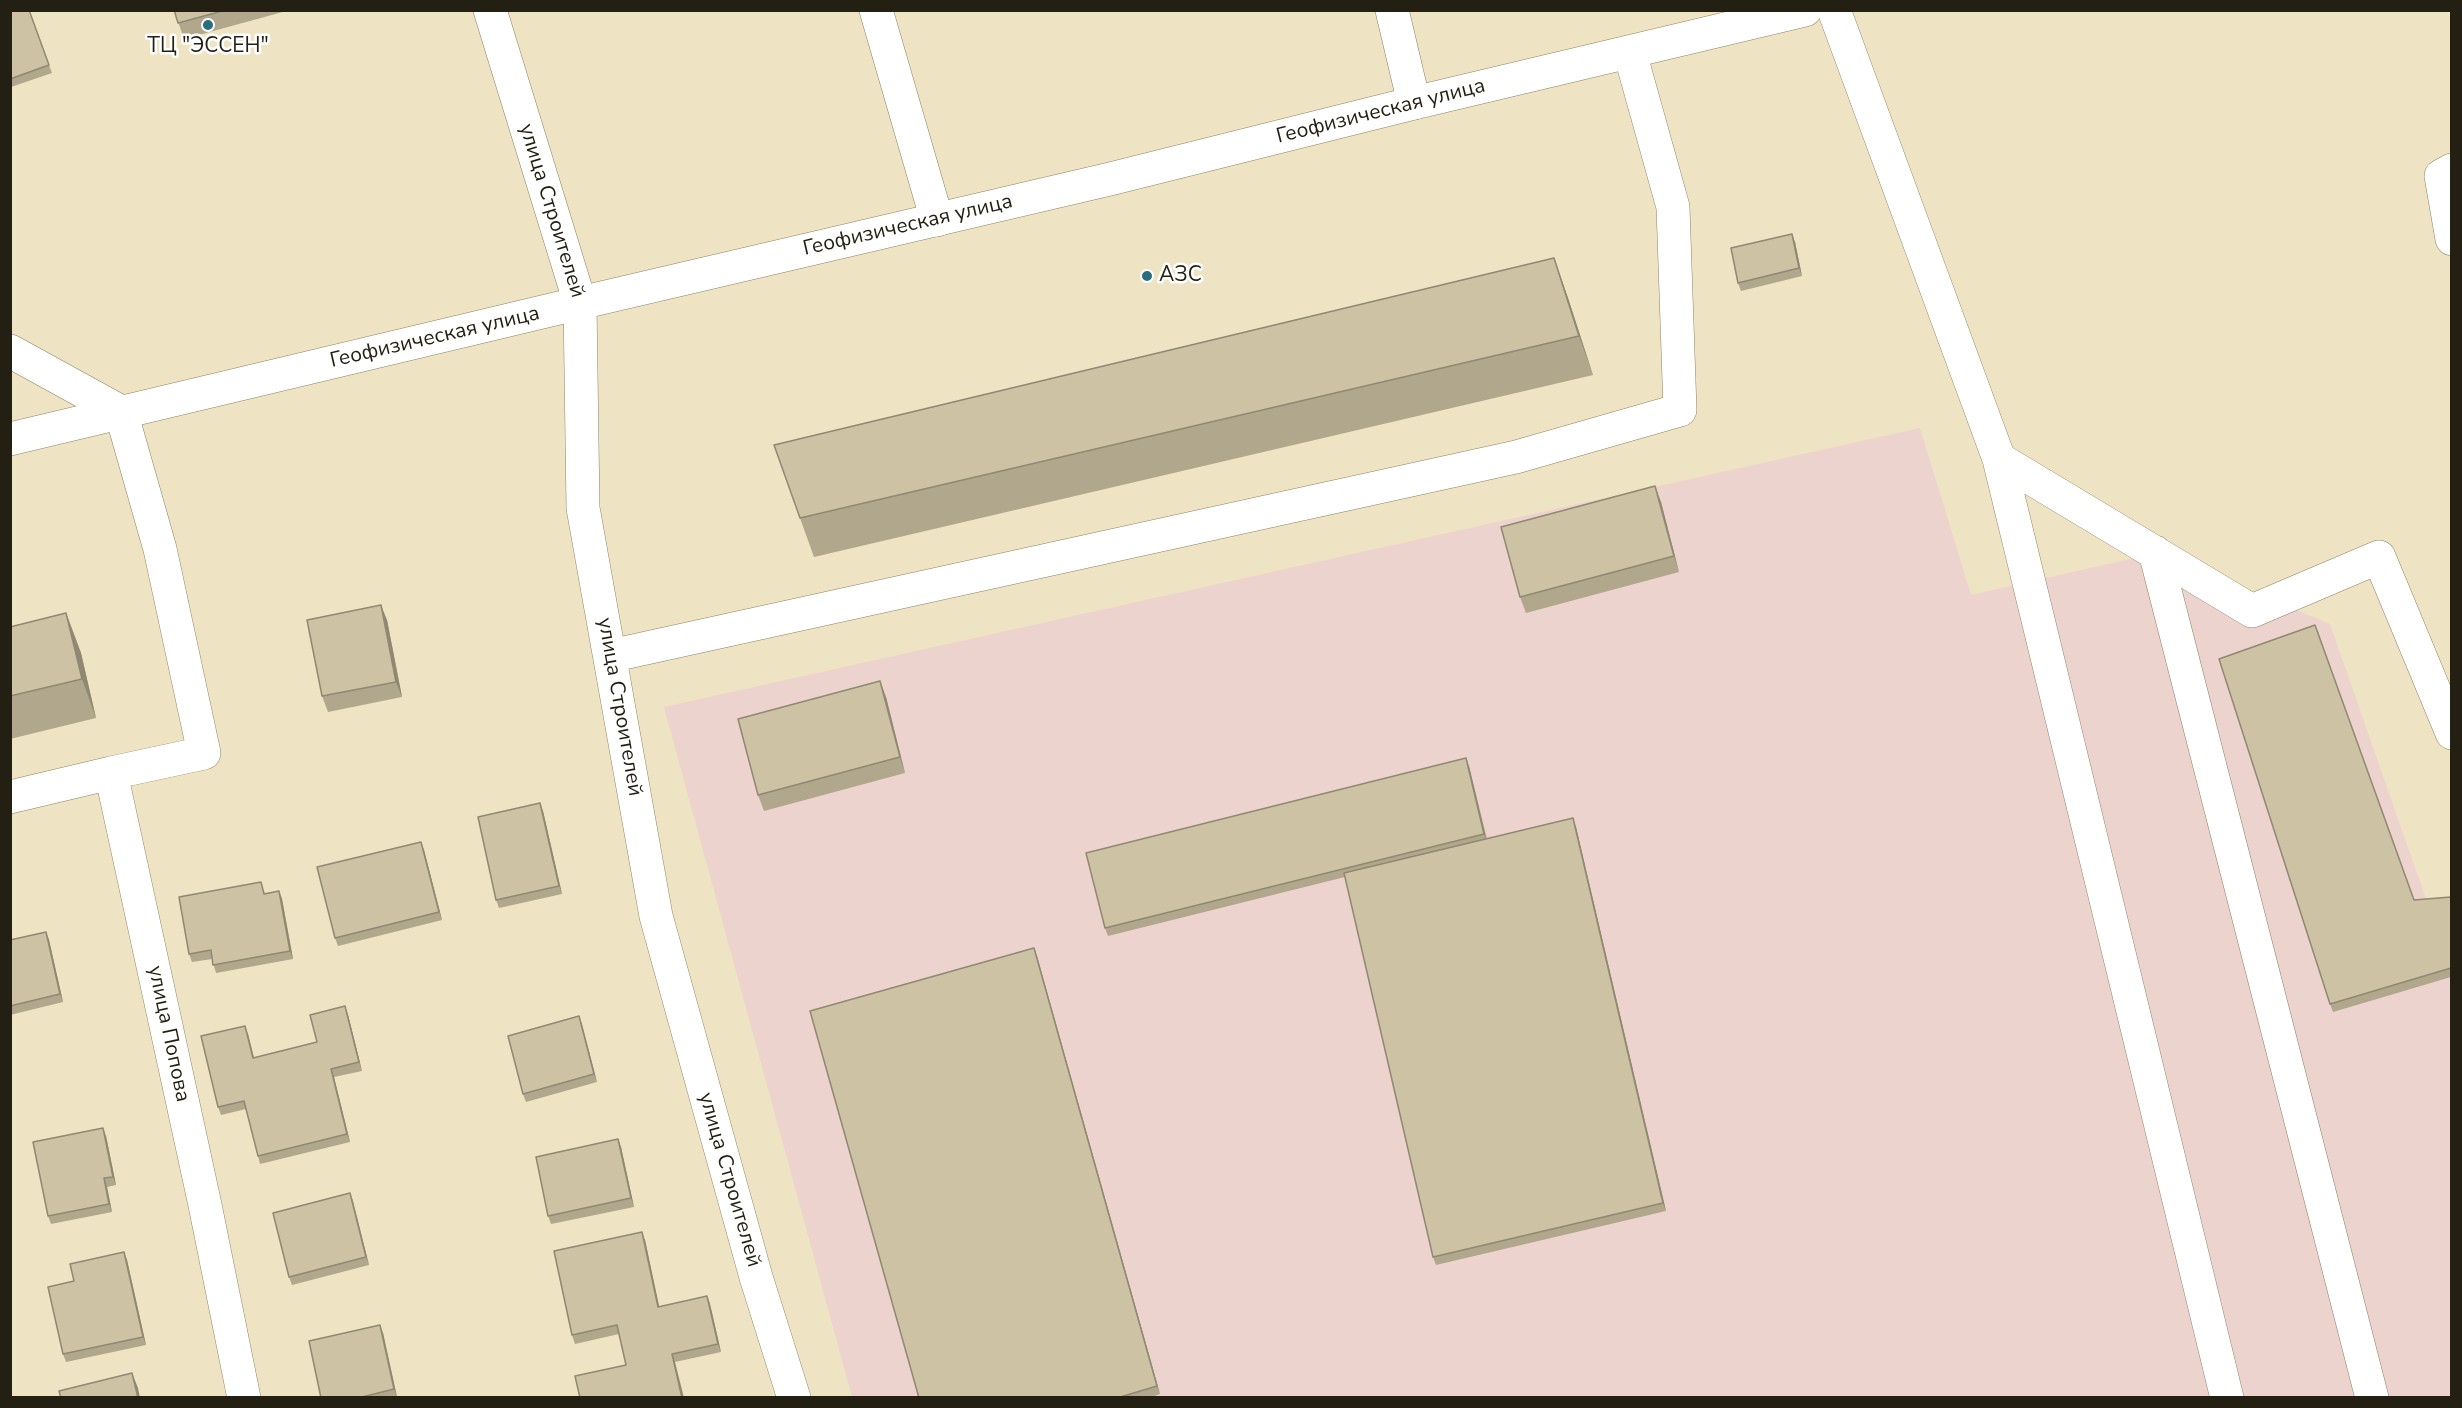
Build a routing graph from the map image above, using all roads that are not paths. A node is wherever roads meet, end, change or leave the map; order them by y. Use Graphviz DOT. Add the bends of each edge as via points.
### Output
graph roads {
  1 [pos="490,10"];
  2 [pos="876,10"];
  3 [pos="1392,10"];
  4 [pos="1805,10"];
  5 [pos="1834,10"];
  6 [pos="1630,53"];
  7 [pos="1414,103"];
  8 [pos="2451,170"];
  9 [pos="937,220"];
  10 [pos="2451,239"];
  11 [pos="580,303"];
  12 [pos="10,351"];
  13 [pos="121,412"];
  14 [pos="10,440"];
  15 [pos="1999,459"];
  16 [pos="2155,552"];
  17 [pos="610,656"];
  18 [pos="2451,733"];
  19 [pos="111,773"];
  20 [pos="10,797"];
  21 [pos="244,1398"];
  22 [pos="794,1398"];
  23 [pos="2227,1398"];
  24 [pos="2372,1398"];
  1 -- 11 [label="street, улица Строителей"];
  2 -- 9 [label="street"];
  3 -- 7 [label="street"];
  4 -- 6 [label="street, Геофизическая улица"];
  5 -- 15 [label="street"];
  6 -- 7 [label="street, Геофизическая улица"];
  6 -- 17 [label="street" via="1673,207 1680,410 1516,457"];
  7 -- 9 [label="street, Геофизическая улица"];
  8 -- 10 [label="street" via="2440,176"];
  9 -- 11 [label="street, Геофизическая улица"];
  11 -- 13 [label="street, Геофизическая улица"];
  11 -- 17 [label="street, улица Строителей" via="583,508"];
  12 -- 13 [label="street"];
  13 -- 14 [label="street, Геофизическая улица"];
  13 -- 19 [label="street" via="160,549 204,753"];
  15 -- 16 [label="street"];
  15 -- 23 [label="street"];
  16 -- 18 [label="street" via="2252,611 2379,557"];
  16 -- 24 [label="street"];
  17 -- 22 [label="street, улица Строителей" via="656,916 756,1277"];
  19 -- 20 [label="street"];
  19 -- 21 [label="street, улица Попова"];
}
